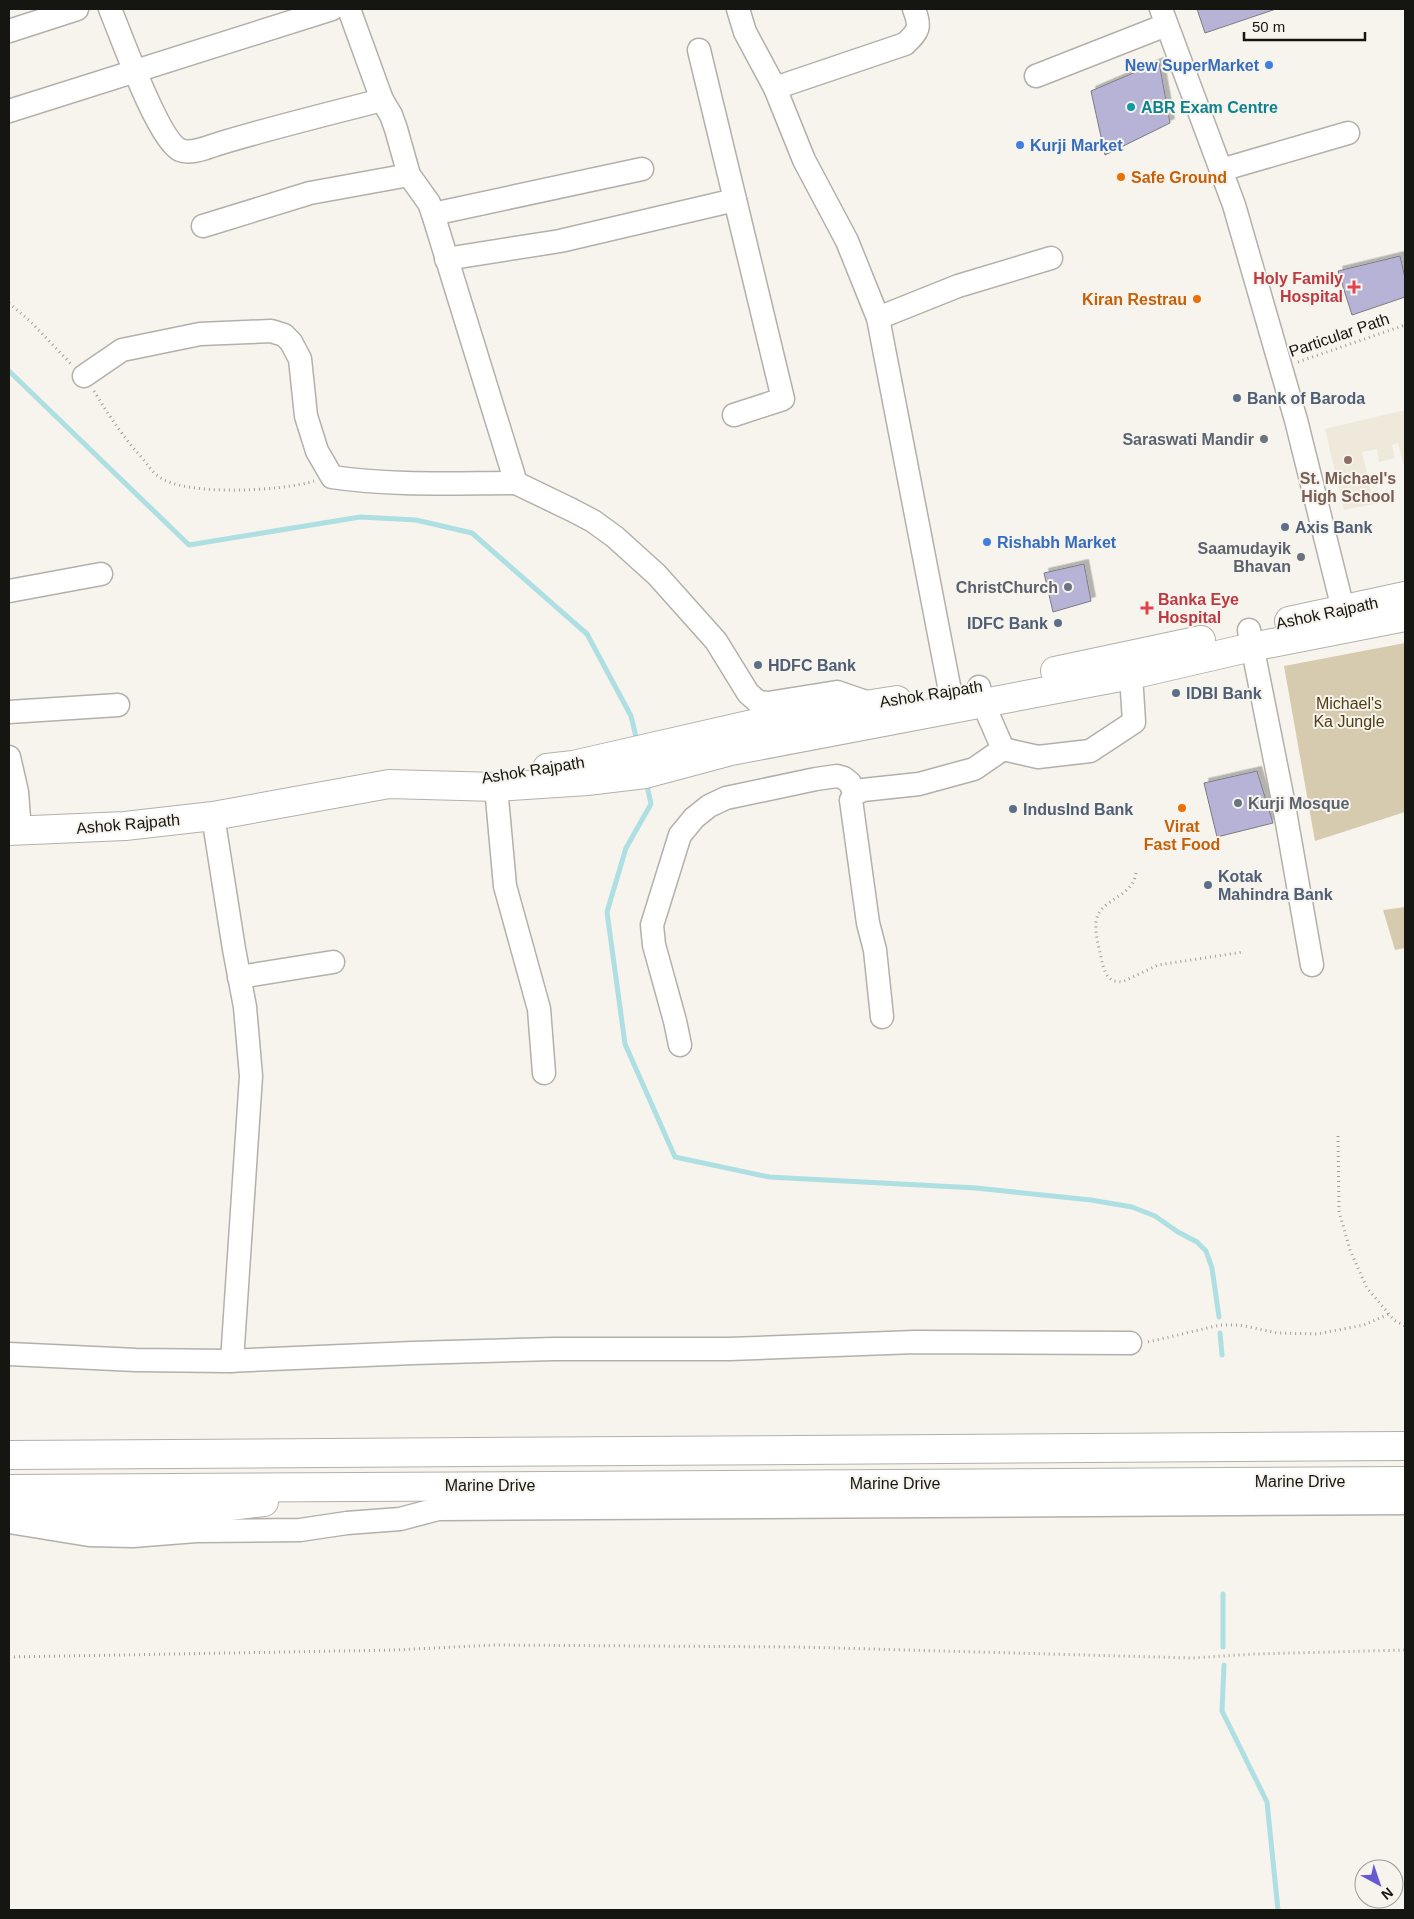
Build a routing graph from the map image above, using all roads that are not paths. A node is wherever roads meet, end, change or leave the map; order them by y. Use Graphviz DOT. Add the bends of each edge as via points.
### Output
graph roads {
  1 [pos="77,9"];
  2 [pos="110,9"];
  3 [pos="332,9"];
  4 [pos="349,9"];
  5 [pos="738,9"];
  6 [pos="914,9"];
  7 [pos="1164,17"];
  8 [pos="9,31"];
  9 [pos="699,50"];
  10 [pos="136,71"];
  11 [pos="1036,76"];
  12 [pos="775,88"];
  13 [pos="382,100"];
  14 [pos="9,111"];
  15 [pos="1348,133"];
  16 [pos="642,170"];
  17 [pos="1221,170"];
  18 [pos="409,175"];
  19 [pos="736,200"];
  20 [pos="433,214"];
  21 [pos="203,226"];
  22 [pos="1051,258"];
  23 [pos="446,259"];
  24 [pos="878,318"];
  25 [pos="84,376"];
  26 [pos="734,415"];
  27 [pos="516,483"];
  28 [pos="101,574"];
  29 [pos="9,591"];
  30 [pos="1405,596"];
  31 [pos="1405,616"];
  32 [pos="1345,619"];
  33 [pos="1250,639"];
  34 [pos="1131,675"];
  35 [pos="1032,684"];
  36 [pos="981,695"];
  37 [pos="945,698"];
  38 [pos="872,704"];
  39 [pos="118,705"];
  40 [pos="9,712"];
  41 [pos="729,740"];
  42 [pos="1003,749"];
  43 [pos="9,757"];
  44 [pos="580,773"];
  45 [pos="455,785"];
  46 [pos="496,787"];
  47 [pos="855,794"];
  48 [pos="213,816"];
  49 [pos="14,831"];
  50 [pos="333,962"];
  51 [pos="1312,965"];
  52 [pos="239,977"];
  53 [pos="882,1017"];
  54 [pos="680,1045"];
  55 [pos="544,1073"];
  56 [pos="1130,1343"];
  57 [pos="9,1354"];
  58 [pos="232,1361"];
  59 [pos="9,1439"];
  60 [pos="1405,1446"];
  61 [pos="9,1455"];
  62 [pos="87,1455"];
  63 [pos="1405,1481"];
  64 [pos="372,1486"];
  65 [pos="9,1489"];
  66 [pos="1405,1503"];
  67 [pos="9,1506"];
  68 [pos="9,1522"];
  1 -- 8 [label="street"];
  2 -- 10 [label="street"];
  3 -- 10 [label="street"];
  4 -- 13 [label="street"];
  5 -- 12 [label="street" via="745,32"];
  6 -- 12 [label="street" via="919,22 916,34 905,44"];
  7 -- 11 [label="street"];
  7 -- 17 [label="street"];
  9 -- 19 [label="street"];
  10 -- 13 [label="street" via="165,134 182,150 194,150"];
  10 -- 14 [label="street"];
  12 -- 24 [label="street" via="804,160 847,241"];
  13 -- 18 [label="street" via="391,115"];
  15 -- 17 [label="street"];
  16 -- 20 [label="street"];
  17 -- 32 [label="street" via="1299,429"];
  18 -- 20 [label="street"];
  18 -- 21 [label="street" via="310,193"];
  19 -- 23 [label="street" via="560,241"];
  19 -- 26 [label="street" via="783,399"];
  20 -- 23 [label="street"];
  22 -- 24 [label="street" via="958,286"];
  23 -- 27 [label="street"];
  24 -- 37 [label="street" via="946,676"];
  25 -- 27 [label="street" via="122,350 200,334 271,331 284,335 300,359 306,416 316,451 332,477 401,482"];
  27 -- 38 [label="street" via="593,521 657,574 716,641 748,693 758,702 837,692"];
  28 -- 29 [label="street"];
  30 -- 32 [label="main road, Ashok Rajpath"];
  31 -- 32 [label="main road, Ashok Rajpath"];
  32 -- 33 [label="main road, Ashok Rajpath"];
  33 -- 34 [label="main road, Ashok Rajpath"];
  33 -- 35 [label="main road, Ashok Rajpath"];
  33 -- 51 [label="street"];
  34 -- 35 [label="main road, Ashok Rajpath"];
  34 -- 42 [label="street" via="1134,722 1090,751 1038,757"];
  35 -- 36 [label="main road, Ashok Rajpath"];
  36 -- 37 [label="main road, Ashok Rajpath"];
  36 -- 42 [label="street"];
  37 -- 38 [label="main road, Ashok Rajpath"];
  37 -- 41 [label="main road, Ashok Rajpath"];
  38 -- 41 [label="main road, Ashok Rajpath" via="770,720"];
  39 -- 40 [label="street"];
  41 -- 44 [label="main road, Ashok Rajpath"];
  42 -- 47 [label="street" via="974,769 919,784 863,790"];
  43 -- 49 [label="street" via="17,792"];
  44 -- 45 [label="main road, Ashok Rajpath" via="494,774"];
  44 -- 46 [label="main road, Ashok Rajpath"];
  45 -- 46 [label="main road, Ashok Rajpath"];
  45 -- 48 [label="main road, Ashok Rajpath" via="389,784"];
  46 -- 55 [label="street" via="506,886 539,1009"];
  47 -- 53 [label="street" via="851,800 868,923 875,950"];
  47 -- 54 [label="street" via="850,783 837,776 726,798 694,818 680,835 652,924 654,945"];
  48 -- 49 [label="main road, Ashok Rajpath" via="125,826"];
  48 -- 52 [label="street"];
  50 -- 52 [label="street"];
  52 -- 58 [label="street" via="251,1076"];
  56 -- 58 [label="street" via="914,1342 729,1348 554,1348"];
  57 -- 58 [label="street"];
  59 -- 62 [label="main road"];
  60 -- 62 [label="main road, Marine Drive"];
  61 -- 62 [label="main road"];
  63 -- 64 [label="main road, Marine Drive"];
  64 -- 65 [label="main road"];
  64 -- 67 [label="main road" via="261,1503 118,1515 60,1513"];
  66 -- 68 [label="street" via="438,1509 400,1519 300,1530 196,1531 134,1536 89,1536"];
}
